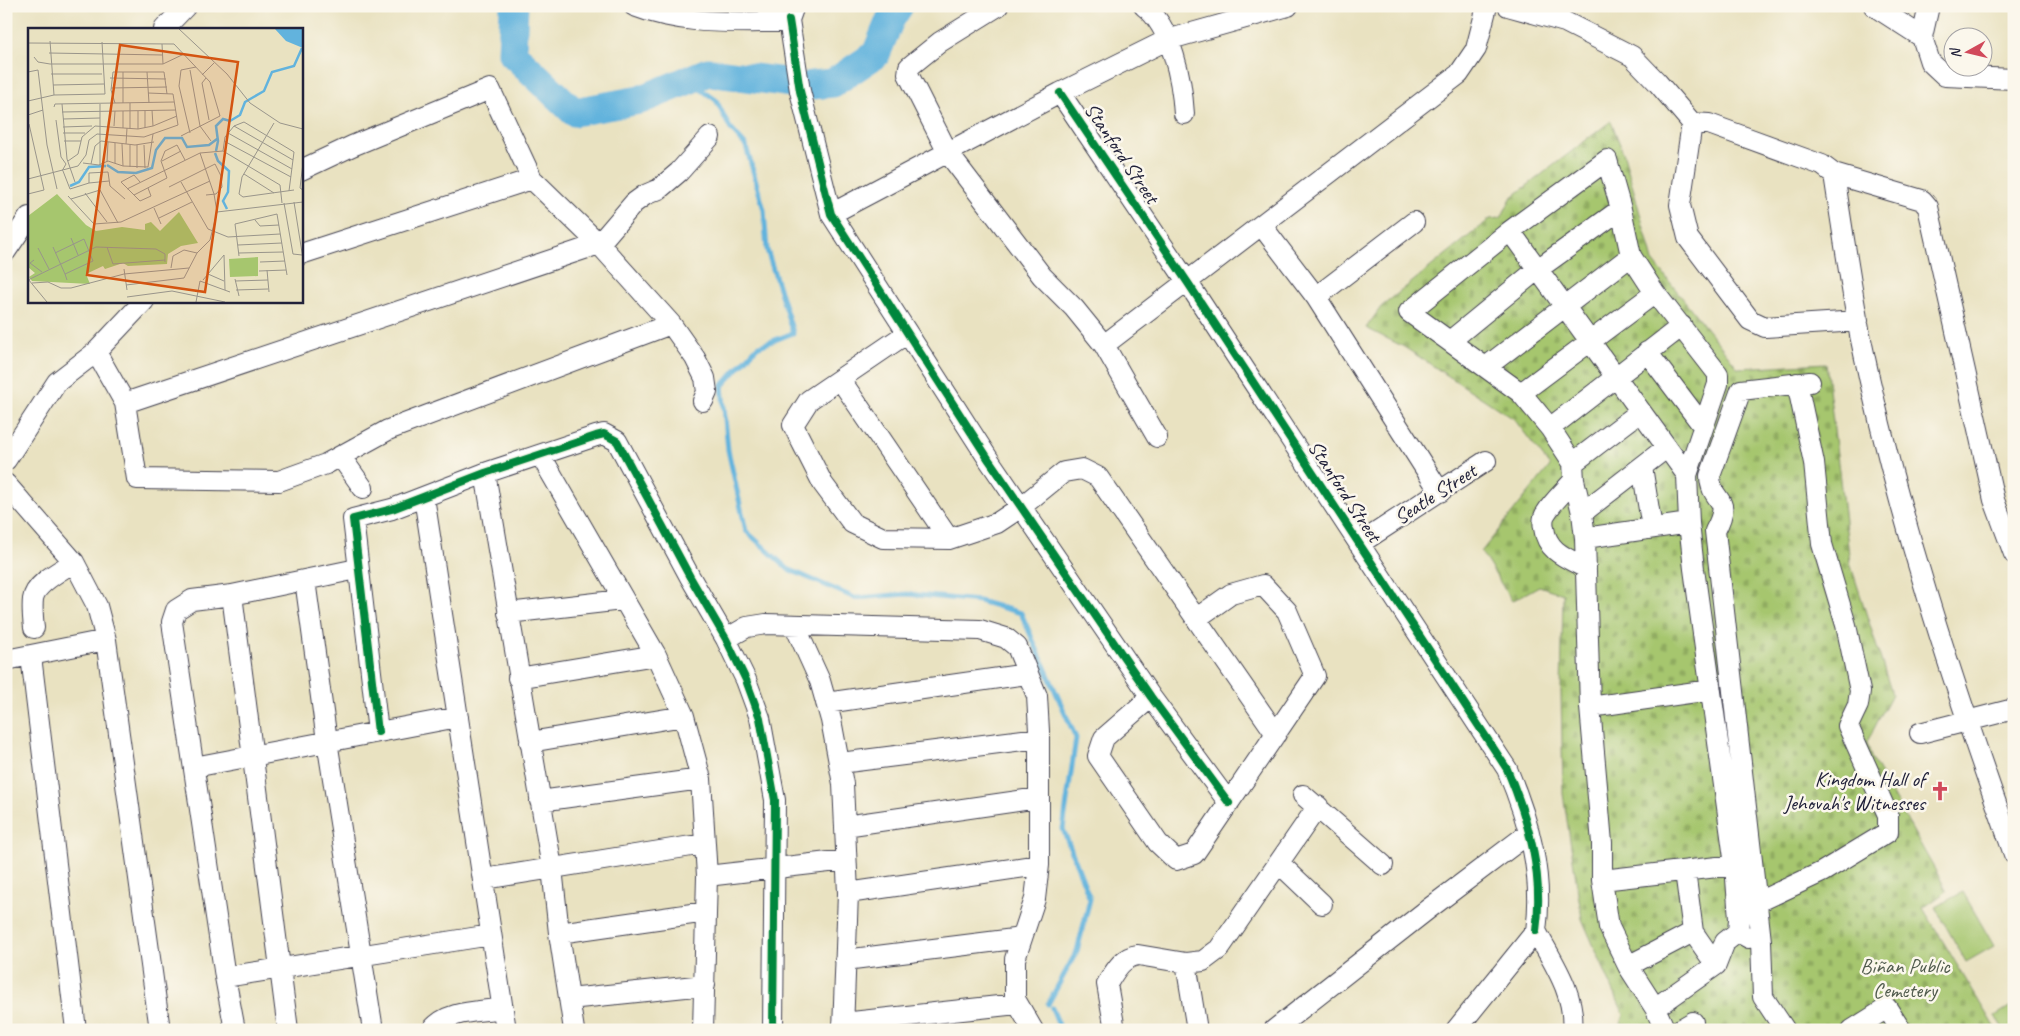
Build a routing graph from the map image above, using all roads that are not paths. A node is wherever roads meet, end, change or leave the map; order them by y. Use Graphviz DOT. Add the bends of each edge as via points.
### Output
graph roads {
  1 [pos="186,6"];
  2 [pos="634,6"];
  3 [pos="998,6"];
  4 [pos="1144,6"];
  5 [pos="1288,6"];
  6 [pos="1487,6"];
  7 [pos="1508,6"];
  8 [pos="1874,6"];
  9 [pos="1929,6"];
  10 [pos="792,13"];
  11 [pos="704,14"];
  12 [pos="165,28"];
  13 [pos="1922,37"];
  14 [pos="1167,40"];
  15 [pos="2014,79"];
  16 [pos="1060,93"];
  17 [pos="1184,114"];
  18 [pos="1692,123"];
  19 [pos="710,137"];
  20 [pos="948,153"];
  21 [pos="302,170"];
  22 [pos="1834,174"];
  23 [pos="532,179"];
  24 [pos="1621,209"];
  25 [pos="831,214"];
  26 [pos="28,218"];
  27 [pos="1414,222"];
  28 [pos="1262,226"];
  29 [pos="1510,231"];
  30 [pos="599,244"];
  31 [pos="6,251"];
  32 [pos="302,254"];
  33 [pos="1631,256"];
  34 [pos="1538,269"];
  35 [pos="1188,283"];
  36 [pos="1655,293"];
  37 [pos="1316,297"];
  38 [pos="143,302"];
  39 [pos="1566,307"];
  40 [pos="1858,321"];
  41 [pos="671,324"];
  42 [pos="1682,326"];
  43 [pos="906,334"];
  44 [pos="1450,341"];
  45 [pos="1592,342"];
  46 [pos="1104,345"];
  47 [pos="96,352"];
  48 [pos="1647,352"];
  49 [pos="1486,367"];
  50 [pos="1616,375"];
  51 [pos="840,379"];
  52 [pos="1521,393"];
  53 [pos="703,401"];
  54 [pos="125,403"];
  55 [pos="1640,412"];
  56 [pos="1703,426"];
  57 [pos="1550,428"];
  58 [pos="1157,437"];
  59 [pos="1666,448"];
  60 [pos="541,456"];
  61 [pos="341,457"];
  62 [pos="6,460"];
  63 [pos="1486,461"];
  64 [pos="1642,467"];
  65 [pos="1573,471"];
  66 [pos="485,473"];
  67 [pos="1687,475"];
  68 [pos="6,484"];
  69 [pos="363,488"];
  70 [pos="1440,492"];
  71 [pos="424,497"];
  72 [pos="1021,508"];
  73 [pos="1582,513"];
  74 [pos="1689,523"];
  75 [pos="1652,528"];
  76 [pos="1585,538"];
  77 [pos="949,539"];
  78 [pos="1359,544"];
  79 [pos="2014,554"];
  80 [pos="74,562"];
  81 [pos="1586,568"];
  82 [pos="357,569"];
  83 [pos="305,580"];
  84 [pos="232,595"];
  85 [pos="622,600"];
  86 [pos="508,614"];
  87 [pos="1196,618"];
  88 [pos="796,626"];
  89 [pos="34,628"];
  90 [pos="726,639"];
  91 [pos="106,640"];
  92 [pos="656,655"];
  93 [pos="31,656"];
  94 [pos="6,660"];
  95 [pos="1027,674"];
  96 [pos="518,678"];
  97 [pos="1710,690"];
  98 [pos="1151,697"];
  99 [pos="826,703"];
  100 [pos="1590,707"];
  101 [pos="2014,708"];
  102 [pos="458,716"];
  103 [pos="684,716"];
  104 [pos="1966,722"];
  105 [pos="378,732"];
  106 [pos="1920,733"];
  107 [pos="1276,734"];
  108 [pos="1039,738"];
  109 [pos="327,741"];
  110 [pos="530,742"];
  111 [pos="252,756"];
  112 [pos="840,763"];
  113 [pos="194,767"];
  114 [pos="700,779"];
  115 [pos="1038,798"];
  116 [pos="540,801"];
  117 [pos="1229,803"];
  118 [pos="845,826"];
  119 [pos="1529,833"];
  120 [pos="704,844"];
  121 [pos="2014,854"];
  122 [pos="846,860"];
  123 [pos="1279,863"];
  124 [pos="1039,865"];
  125 [pos="1383,865"];
  126 [pos="1735,865"];
  127 [pos="552,868"];
  128 [pos="775,870"];
  129 [pos="1685,871"];
  130 [pos="707,876"];
  131 [pos="484,879"];
  132 [pos="1602,880"];
  133 [pos="848,893"];
  134 [pos="1756,903"];
  135 [pos="1322,904"];
  136 [pos="706,912"];
  137 [pos="1536,931"];
  138 [pos="559,932"];
  139 [pos="1693,932"];
  140 [pos="1738,932"];
  141 [pos="491,935"];
  142 [pos="1022,938"];
  143 [pos="1761,941"];
  144 [pos="362,956"];
  145 [pos="845,960"];
  146 [pos="1186,963"];
  147 [pos="1716,965"];
  148 [pos="1628,966"];
  149 [pos="281,968"];
  150 [pos="225,977"];
  151 [pos="705,985"];
  152 [pos="569,999"];
  153 [pos="1017,1004"];
  154 [pos="502,1008"];
  155 [pos="1669,1024"];
  156 [pos="843,1027"];
  157 [pos="76,1030"];
  158 [pos="160,1030"];
  159 [pos="235,1030"];
  160 [pos="288,1030"];
  161 [pos="373,1030"];
  162 [pos="432,1030"];
  163 [pos="506,1030"];
  164 [pos="574,1030"];
  165 [pos="703,1030"];
  166 [pos="773,1030"];
  167 [pos="1033,1030"];
  168 [pos="1115,1030"];
  169 [pos="1197,1030"];
  170 [pos="1274,1030"];
  171 [pos="1456,1030"];
  172 [pos="1572,1030"];
  173 [pos="1784,1030"];
  174 [pos="1852,1030"];
  175 [pos="1902,1030"];
  1 -- 12 [label="street"];
  2 -- 11 [label="street" via="660,16"];
  3 -- 20 [label="street" via="940,42 909,67 908,74"];
  4 -- 14 [label="street" via="1161,25"];
  5 -- 14 [label="street"];
  6 -- 28 [label="street" via="1476,49 1458,74"];
  7 -- 18 [label="street" via="1565,22 1632,56"];
  8 -- 13 [label="street"];
  9 -- 13 [label="street"];
  10 -- 11 [label="street"];
  10 -- 25 [label="street" via="800,91"];
  13 -- 15 [label="street" via="1930,62 1945,76"];
  14 -- 16 [label="street"];
  14 -- 17 [label="street" via="1182,83"];
  16 -- 20 [label="street"];
  16 -- 35 [label="street, Stanford Street"];
  18 -- 22 [label="street" via="1709,124 1822,165"];
  18 -- 40 [label="street" via="1680,205 1688,238 1750,320 1765,327"];
  19 -- 30 [label="street" via="679,172 659,189 634,203"];
  20 -- 25 [label="street"];
  20 -- 46 [label="street" via="1042,276"];
  21 -- 23 [label="street" via="490,89"];
  22 -- 40 [label="street"];
  22 -- 79 [label="street" via="1922,200 1928,207 1994,500"];
  23 -- 30 [label="street"];
  23 -- 32 [label="street"];
  24 -- 29 [label="street" via="1606,160"];
  24 -- 33 [label="street"];
  24 -- 34 [label="street"];
  25 -- 43 [label="street"];
  26 -- 31 [label="street"];
  27 -- 37 [label="street"];
  28 -- 35 [label="street"];
  28 -- 37 [label="street"];
  29 -- 34 [label="street"];
  29 -- 44 [label="street" via="1409,312"];
  30 -- 41 [label="street"];
  30 -- 54 [label="street"];
  33 -- 36 [label="street"];
  33 -- 39 [label="street"];
  34 -- 39 [label="street"];
  34 -- 44 [label="street"];
  35 -- 46 [label="street"];
  35 -- 78 [label="street, Stanford Street"];
  36 -- 42 [label="street"];
  36 -- 45 [label="street"];
  37 -- 70 [label="street"];
  38 -- 47 [label="street"];
  39 -- 45 [label="street"];
  39 -- 49 [label="street"];
  40 -- 104 [label="street" via="1895,483"];
  41 -- 53 [label="street" via="701,368 707,392"];
  41 -- 61 [label="street" via="388,430"];
  42 -- 48 [label="street"];
  42 -- 56 [label="street" via="1718,374 1718,384"];
  43 -- 51 [label="street"];
  43 -- 72 [label="street"];
  44 -- 49 [label="street"];
  45 -- 50 [label="street"];
  45 -- 52 [label="street"];
  46 -- 58 [label="street"];
  47 -- 54 [label="street"];
  47 -- 62 [label="street" via="57,382"];
  48 -- 50 [label="street"];
  48 -- 56 [label="street"];
  49 -- 52 [label="street"];
  50 -- 55 [label="street"];
  50 -- 57 [label="street"];
  51 -- 77 [label="street"];
  51 -- 77 [label="street" via="809,400 793,425 823,484 852,523 883,538"];
  52 -- 57 [label="street"];
  54 -- 61 [label="street" via="135,476 140,480 279,481"];
  55 -- 59 [label="street"];
  55 -- 65 [label="street"];
  56 -- 67 [label="street"];
  57 -- 65 [label="street"];
  59 -- 64 [label="street"];
  59 -- 67 [label="street"];
  60 -- 66 [label="street"];
  60 -- 85 [label="street"];
  60 -- 90 [label="street" via="604,434 617,441"];
  61 -- 69 [label="street"];
  63 -- 70 [label="street, Seatle Street"];
  64 -- 73 [label="street"];
  64 -- 75 [label="street"];
  65 -- 73 [label="street"];
  65 -- 81 [label="street" via="1546,513 1544,532 1556,553"];
  66 -- 71 [label="street"];
  66 -- 86 [label="street"];
  67 -- 74 [label="street"];
  68 -- 80 [label="street"];
  70 -- 78 [label="street, Seatle Street"];
  71 -- 82 [label="street" via="352,519"];
  71 -- 102 [label="street"];
  72 -- 77 [label="street" via="997,523"];
  72 -- 87 [label="street" via="1064,472 1082,468 1098,478"];
  72 -- 98 [label="street"];
  73 -- 76 [label="street"];
  74 -- 75 [label="street"];
  74 -- 97 [label="street"];
  75 -- 76 [label="street"];
  76 -- 81 [label="street"];
  78 -- 119 [label="street, Stanford Street" via="1507,769 1523,807"];
  80 -- 89 [label="street" via="35,593"];
  80 -- 91 [label="street" via="97,606"];
  81 -- 100 [label="street"];
  82 -- 83 [label="street"];
  82 -- 105 [label="street"];
  83 -- 84 [label="street"];
  83 -- 109 [label="street"];
  84 -- 111 [label="street"];
  84 -- 113 [label="street" via="192,600 176,610 172,622"];
  85 -- 86 [label="street"];
  85 -- 92 [label="street"];
  86 -- 96 [label="street"];
  87 -- 107 [label="street"];
  87 -- 107 [label="street" via="1231,594 1262,585 1287,611 1315,676"];
  88 -- 90 [label="street" via="766,624 747,627"];
  88 -- 95 [label="street" via="980,630 1006,638 1017,647"];
  88 -- 99 [label="street" via="812,660"];
  90 -- 128 [label="street" via="760,718 775,800"];
  91 -- 93 [label="street"];
  91 -- 158 [label="street"];
  92 -- 96 [label="street"];
  92 -- 103 [label="street"];
  93 -- 94 [label="street"];
  93 -- 157 [label="street"];
  95 -- 99 [label="street"];
  95 -- 108 [label="street" via="1037,696"];
  96 -- 110 [label="street"];
  97 -- 100 [label="street"];
  97 -- 126 [label="street"];
  98 -- 117 [label="street"];
  98 -- 117 [label="street" via="1104,738 1098,756 1158,843 1176,860 1194,854"];
  99 -- 112 [label="street"];
  100 -- 132 [label="street" via="1602,843"];
  101 -- 104 [label="street"];
  102 -- 105 [label="street"];
  102 -- 131 [label="street"];
  103 -- 110 [label="street"];
  103 -- 114 [label="street"];
  104 -- 106 [label="street"];
  104 -- 121 [label="street"];
  105 -- 109 [label="street"];
  107 -- 117 [label="street"];
  108 -- 112 [label="street"];
  108 -- 115 [label="street"];
  109 -- 111 [label="street"];
  109 -- 144 [label="street"];
  110 -- 116 [label="street"];
  111 -- 113 [label="street"];
  111 -- 149 [label="street"];
  112 -- 118 [label="street"];
  113 -- 150 [label="street"];
  114 -- 116 [label="street"];
  114 -- 120 [label="street"];
  115 -- 118 [label="street"];
  115 -- 124 [label="street"];
  116 -- 127 [label="street"];
  118 -- 122 [label="street"];
  119 -- 137 [label="street, Stanford Street" via="1538,888"];
  119 -- 170 [label="street"];
  120 -- 127 [label="street"];
  120 -- 130 [label="street"];
  122 -- 128 [label="street"];
  122 -- 133 [label="street"];
  123 -- 125 [label="street" via="1311,801"];
  123 -- 135 [label="street"];
  123 -- 146 [label="street" via="1220,949 1203,961"];
  124 -- 133 [label="street"];
  124 -- 142 [label="street" via="1036,899"];
  126 -- 129 [label="street"];
  126 -- 140 [label="street"];
  127 -- 131 [label="street"];
  127 -- 138 [label="street"];
  128 -- 130 [label="street"];
  128 -- 166 [label="street"];
  129 -- 132 [label="street"];
  129 -- 139 [label="street"];
  130 -- 136 [label="street"];
  131 -- 141 [label="street"];
  132 -- 148 [label="street" via="1609,927"];
  133 -- 145 [label="street"];
  134 -- 134 [label="street" via="1715,531 1724,510 1723,503 1710,487 1710,476 1741,390 1803,382 1822,544 1846,625 1860,692 1848,726 1888,815 1888,832 1822,872"];
  134 -- 143 [label="street"];
  136 -- 138 [label="street"];
  136 -- 151 [label="street"];
  137 -- 171 [label="street"];
  137 -- 172 [label="street" via="1561,978 1569,1001"];
  138 -- 152 [label="street"];
  139 -- 147 [label="street"];
  139 -- 148 [label="street"];
  140 -- 143 [label="street"];
  140 -- 147 [label="street" via="1725,942"];
  141 -- 144 [label="street"];
  141 -- 154 [label="street"];
  142 -- 145 [label="street"];
  142 -- 153 [label="street" via="1014,959 1014,999"];
  143 -- 173 [label="street" via="1763,997"];
  144 -- 149 [label="street"];
  144 -- 161 [label="street"];
  145 -- 156 [label="street"];
  146 -- 168 [label="street" via="1138,955 1119,964 1107,984"];
  146 -- 169 [label="street"];
  147 -- 155 [label="street"];
  148 -- 155 [label="street"];
  149 -- 150 [label="street"];
  149 -- 160 [label="street"];
  150 -- 159 [label="street"];
  151 -- 152 [label="street"];
  151 -- 165 [label="street"];
  152 -- 164 [label="street"];
  153 -- 156 [label="street"];
  153 -- 167 [label="street"];
  154 -- 162 [label="street" via="455,1015 437,1022"];
  154 -- 163 [label="street"];
  174 -- 175 [label="street" via="1887,1008"];
}
